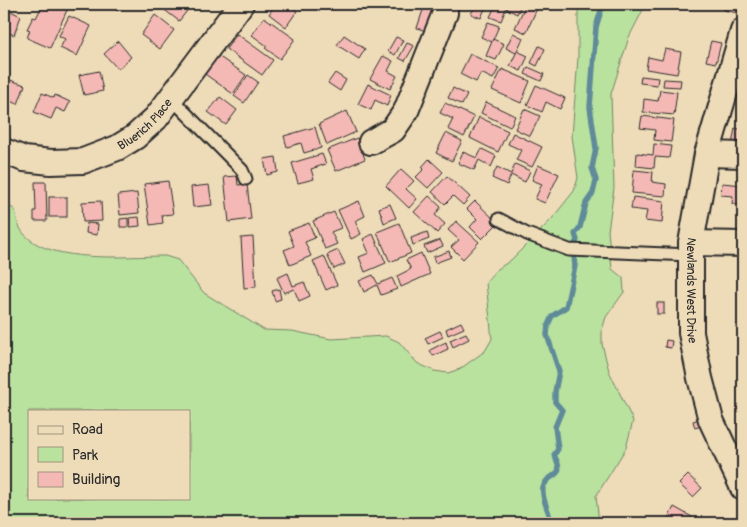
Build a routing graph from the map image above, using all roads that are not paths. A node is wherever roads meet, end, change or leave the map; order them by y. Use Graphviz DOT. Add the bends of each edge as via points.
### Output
graph roads {
  1 [pos="241,4"];
  2 [pos="445,4"];
  3 [pos="743,31"];
  4 [pos="171,98"];
  5 [pos="371,142"];
  6 [pos="4,151"];
  7 [pos="707,154"];
  8 [pos="743,155"];
  9 [pos="246,179"];
  10 [pos="499,219"];
  11 [pos="743,244"];
  12 [pos="691,249"];
  13 [pos="742,483"];
  1 -- 4 [label="street, Bluerich Place"];
  2 -- 5 [label="street" via="445,13 406,111 393,130"];
  3 -- 7 [label="street, Newlands West Drive"];
  4 -- 6 [label="street, Bluerich Place" via="156,118 135,137 83,161 24,159"];
  4 -- 9 [label="lane" via="237,164"];
  7 -- 8 [label="street"];
  7 -- 12 [label="street, Newlands West Drive"];
  10 -- 12 [label="lane" via="569,250"];
  11 -- 12 [label="street"];
  12 -- 13 [label="street, Newlands West Drive" via="691,334 700,378 711,420"];
}
